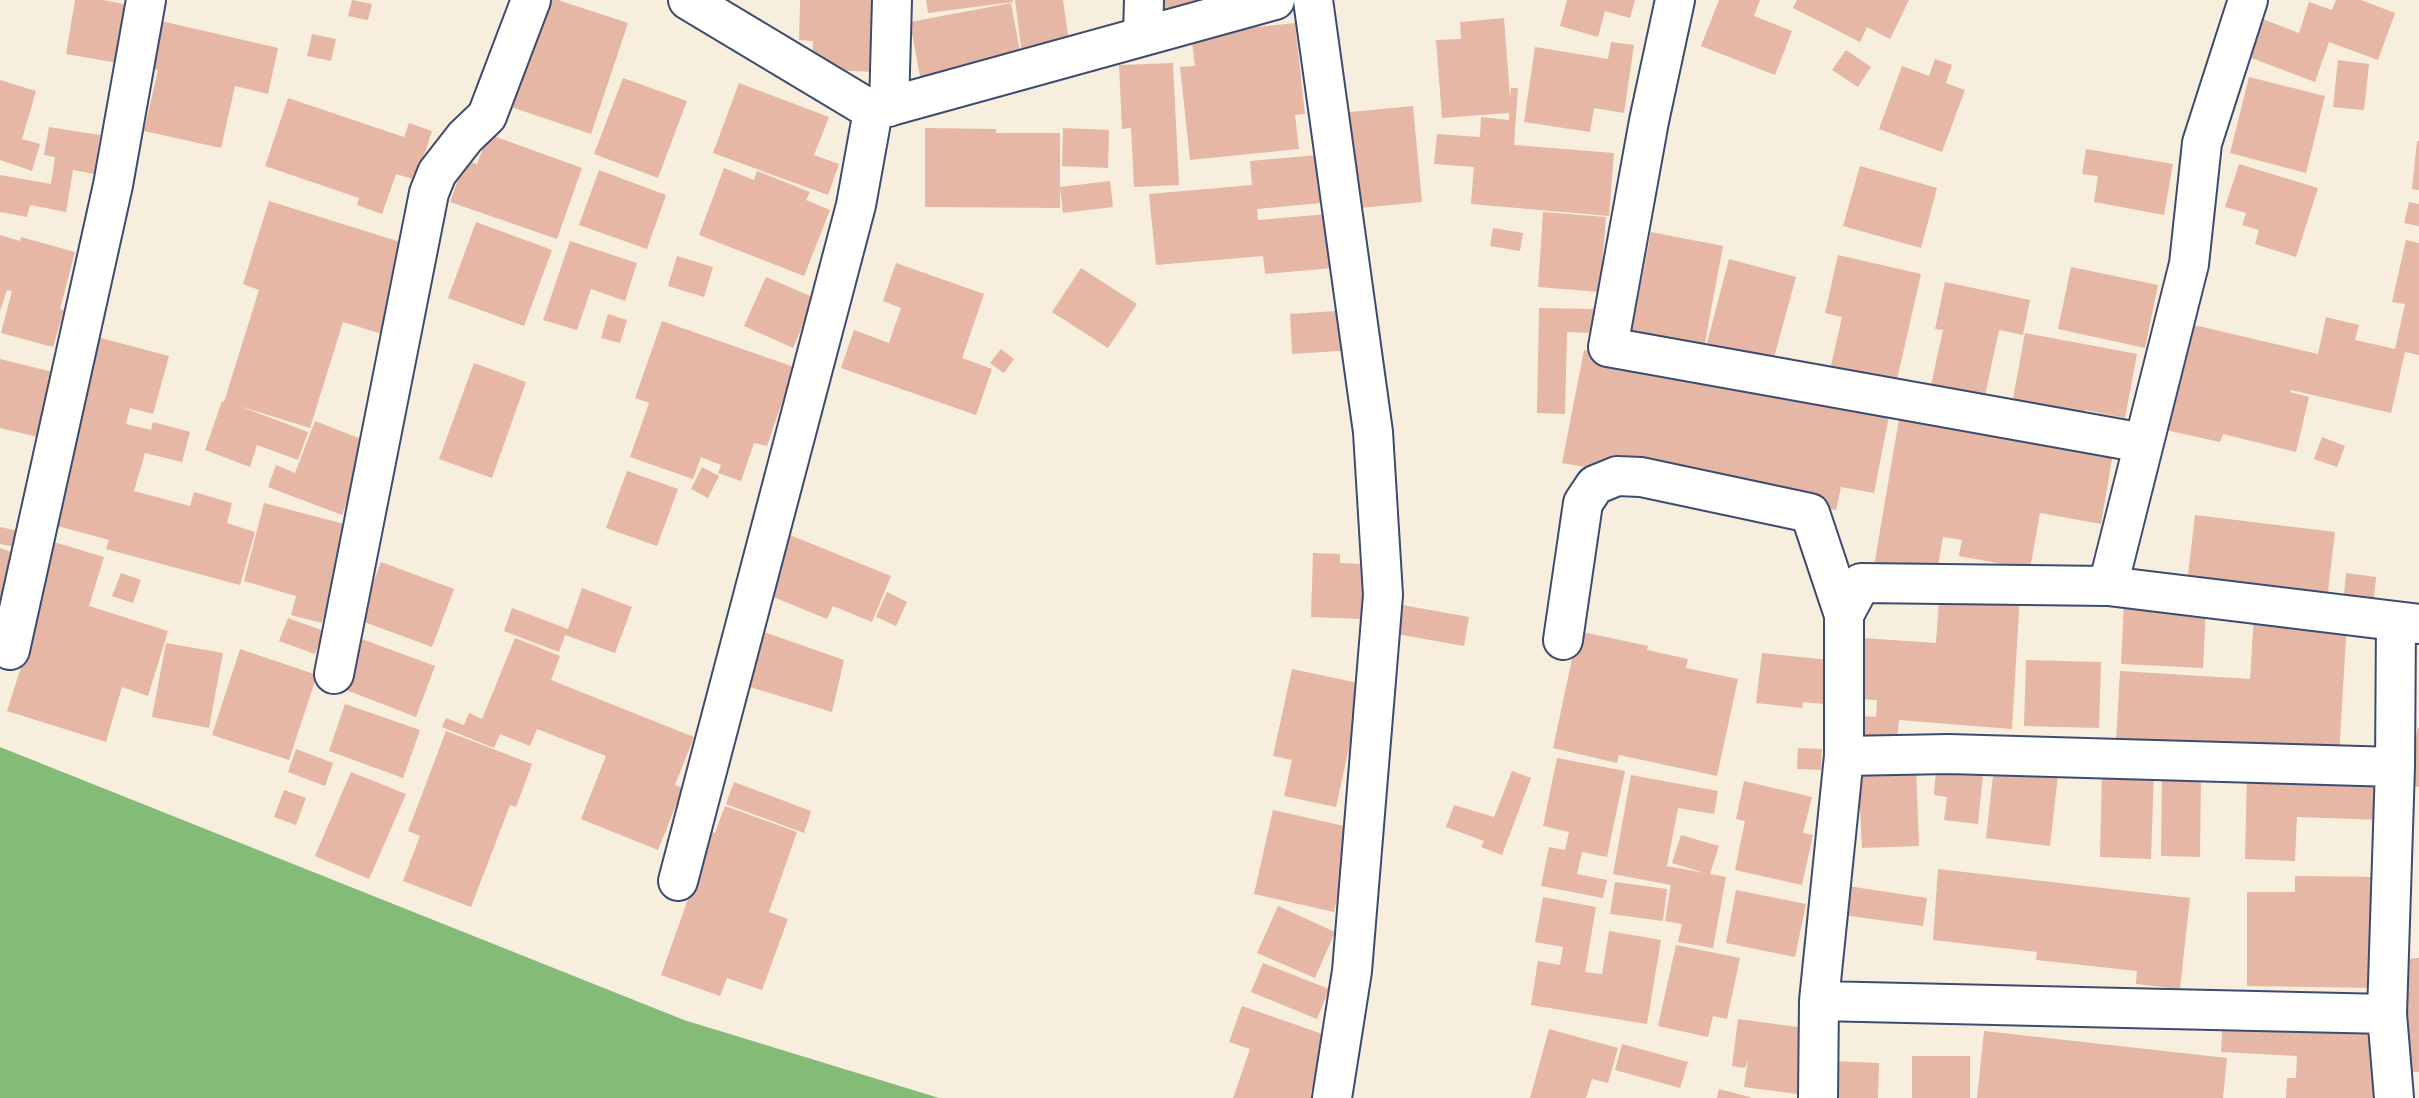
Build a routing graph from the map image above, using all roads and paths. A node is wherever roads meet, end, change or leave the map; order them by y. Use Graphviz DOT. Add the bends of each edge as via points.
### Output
graph roads {
  1 [pos="146,0"];
  2 [pos="531,0"];
  3 [pos="688,0"];
  4 [pos="892,0"];
  5 [pos="1275,0"];
  6 [pos="1312,0"];
  7 [pos="1675,0"];
  8 [pos="2248,0"];
  9 [pos="1144,18"];
  10 [pos="881,109"];
  11 [pos="2143,443"];
  12 [pos="2108,586"];
  13 [pos="1844,615"];
  14 [pos="2408,622"];
  15 [pos="1563,640"];
  16 [pos="10,650"];
  17 [pos="334,674"];
  18 [pos="1844,756"];
  19 [pos="2395,766"];
  20 [pos="678,881"];
  21 [pos="1819,1001"];
  22 [pos="2387,1014"];
  23 [pos="1332,1098"];
  24 [pos="1818,1098"];
  25 [pos="2394,1098"];
  1 -- 16 [label="street" via="113,186"];
  2 -- 17 [label="street" via="487,116 437,173 429,193"];
  3 -- 10 [label="street"];
  4 -- 10 [label="street"];
  5 -- 9 [label="street"];
  6 -- 23 [label="street" via="1373,432 1383,595 1352,971"];
  7 -- 11 [label="street" via="1608,347"];
  8 -- 11 [label="street" via="2202,144 2189,264"];
  9 -- 10 [label="street"];
  10 -- 20 [label="street"];
  11 -- 12 [label="street"];
  12 -- 13 [label="street" via="1861,583"];
  12 -- 14 [label="street"];
  13 -- 15 [label="street" via="1810,513 1641,477 1617,476 1595,485 1583,503"];
  13 -- 18 [label="street"];
  14 -- 19 [label="street"];
  18 -- 19 [label="street" via="1949,754"];
  18 -- 21 [label="street"];
  19 -- 22 [label="street"];
  21 -- 22 [label="street"];
  21 -- 24 [label="street"];
  22 -- 25 [label="street"];
}
